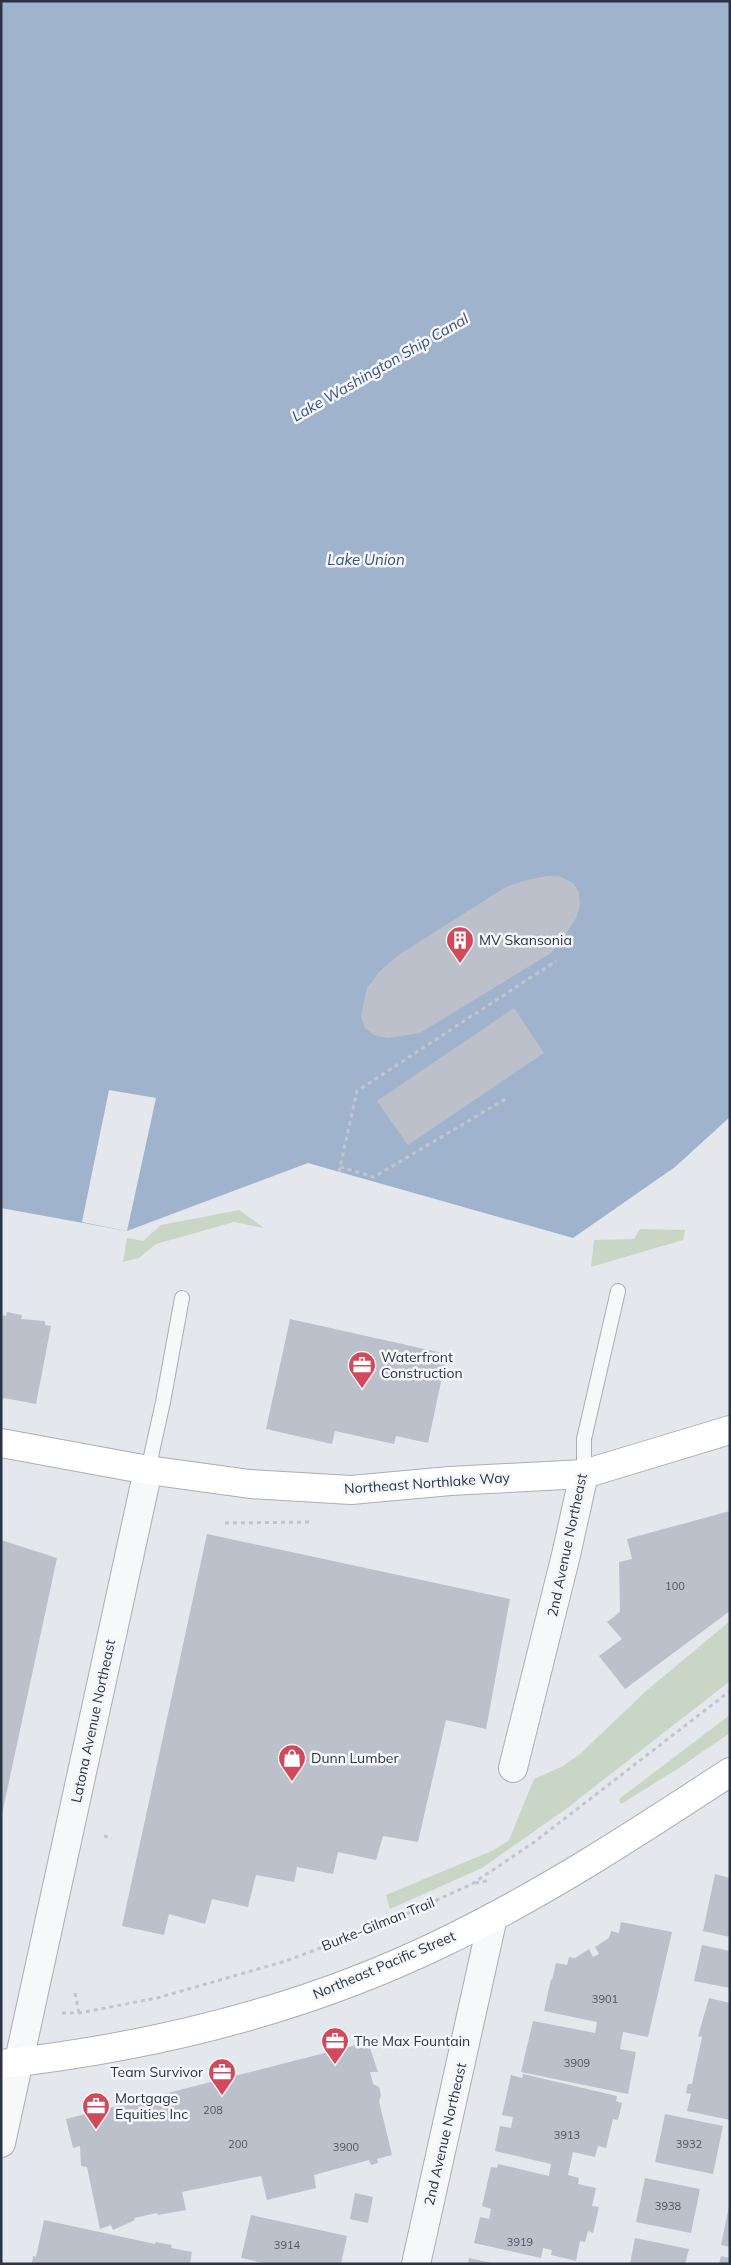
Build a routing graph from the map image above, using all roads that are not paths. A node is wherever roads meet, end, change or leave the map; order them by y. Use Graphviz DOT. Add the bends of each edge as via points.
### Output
graph roads {
  1 [pos="618,1291"];
  2 [pos="182,1298"];
  3 [pos="730,1430"];
  4 [pos="1,1443"];
  5 [pos="148,1470"];
  6 [pos="584,1474"];
  7 [pos="514,1768"];
  8 [pos="730,1772"];
  9 [pos="493,1917"];
  10 [pos="11,2063"];
  11 [pos="1,2143"];
  12 [pos="416,2264"];
  1 -- 6 [label="lane, 2nd Avenue Northeast" via="584,1439"];
  2 -- 5 [label="lane, Latona Avenue Northeast"];
  3 -- 6 [label="street, Northeast Northlake Way"];
  4 -- 5 [label="street, Northeast Northlake Way"];
  5 -- 6 [label="street, Northeast Northlake Way" via="250,1484 351,1490"];
  5 -- 10 [label="street, Latona Avenue Northeast"];
  6 -- 7 [label="street, 2nd Avenue Northeast"];
  8 -- 9 [label="street, Northeast Pacific Street" via="641,1830"];
  9 -- 10 [label="street, Northeast Pacific Street" via="441,1944 354,1981 261,2012 123,2046"];
  9 -- 12 [label="street, 2nd Avenue Northeast"];
  10 -- 11 [label="street, Latona Avenue Northeast"];
}
